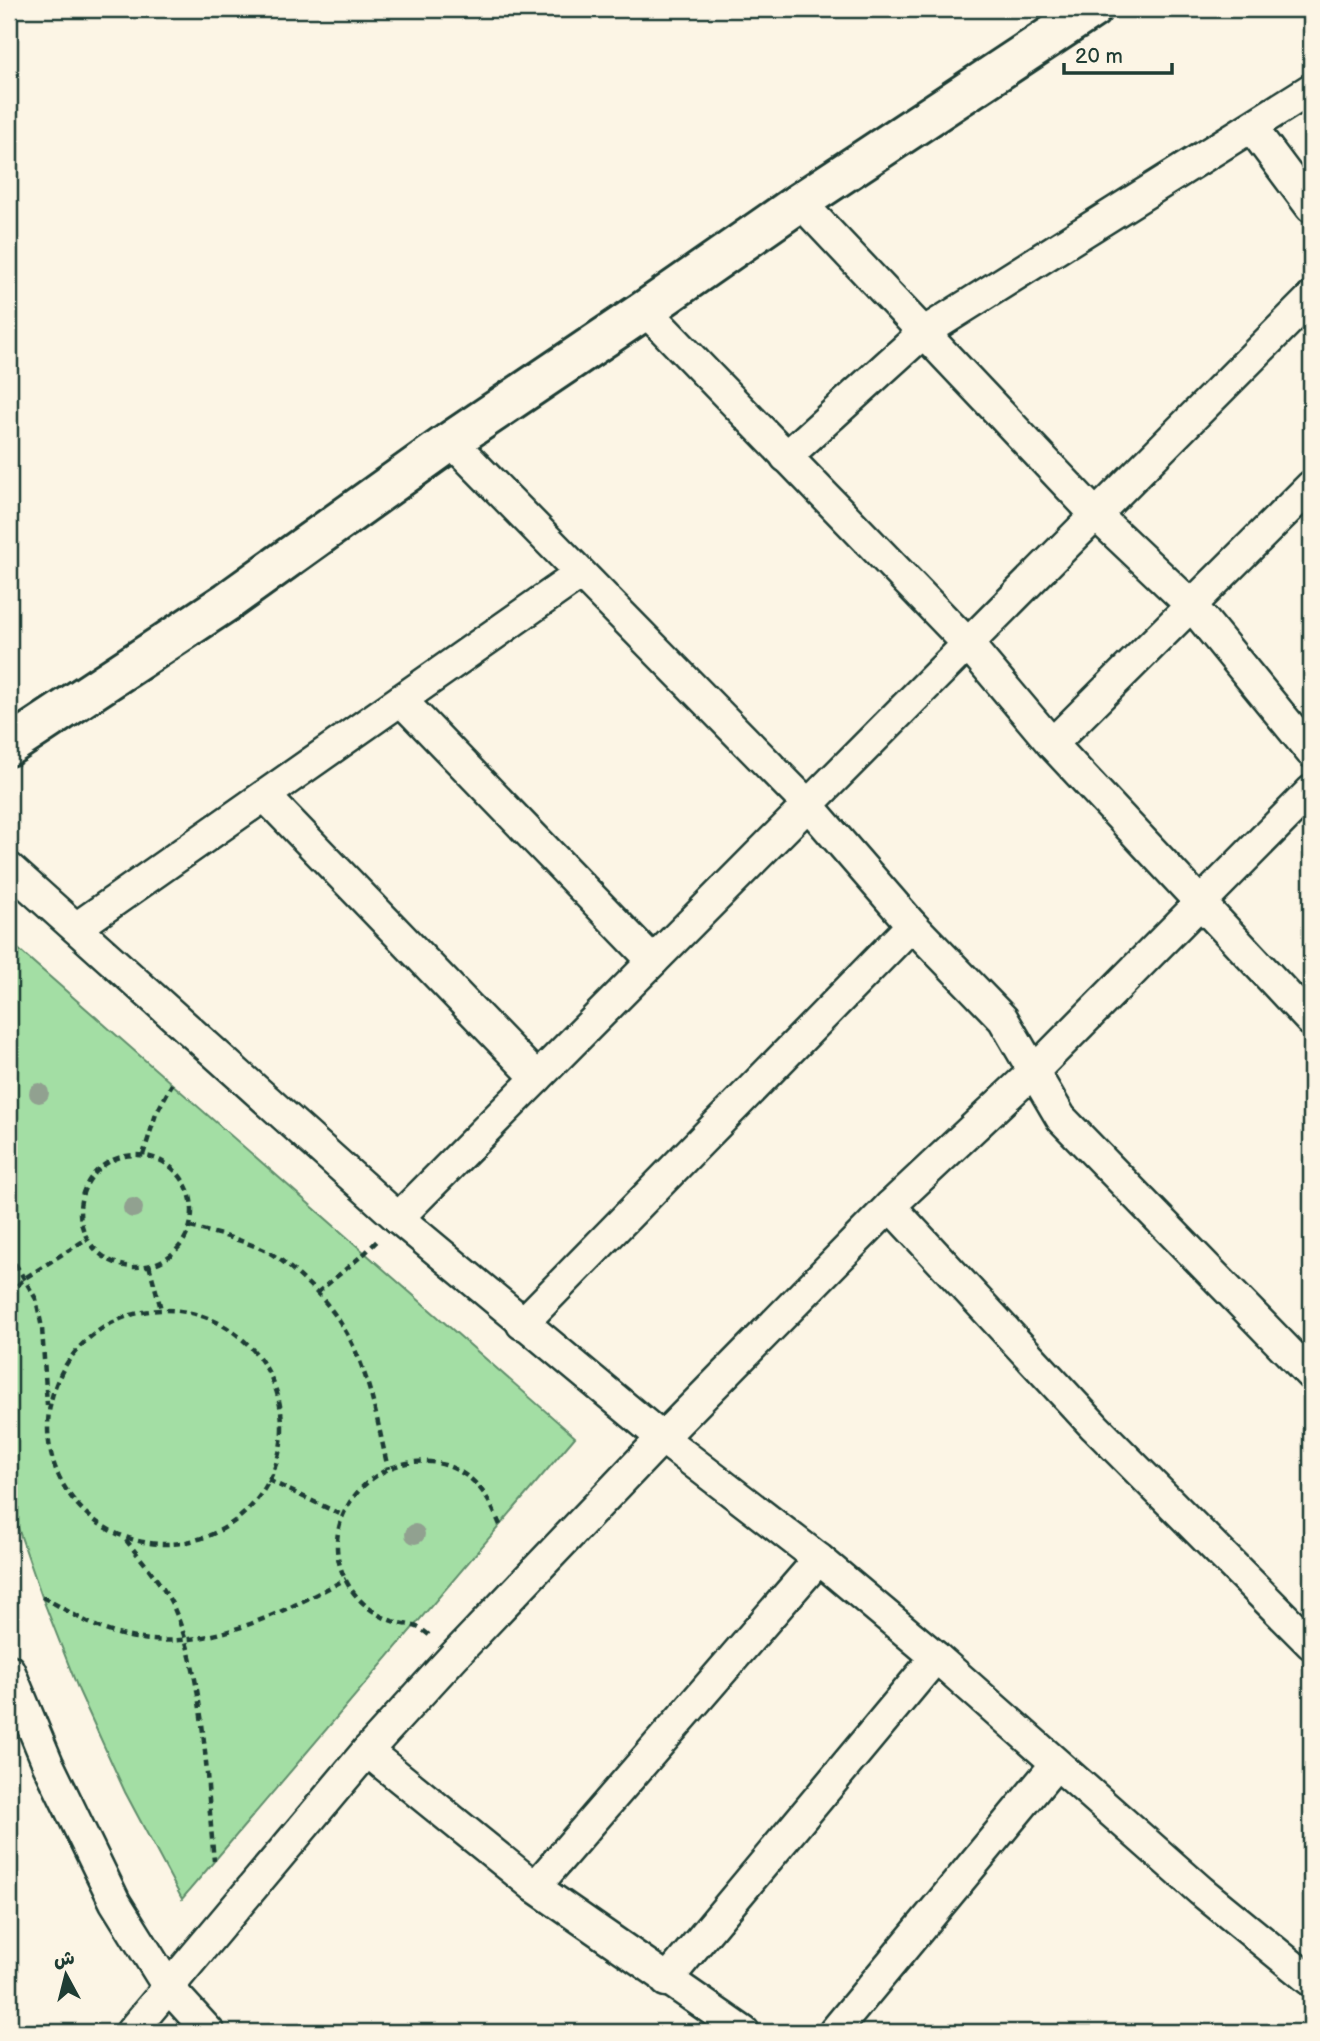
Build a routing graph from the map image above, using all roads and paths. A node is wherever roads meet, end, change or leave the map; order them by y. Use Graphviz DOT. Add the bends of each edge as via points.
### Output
graph roads {
  1 [pos="1092,9"];
  2 [pos="1311,89"];
  3 [pos="1252,128"];
  4 [pos="800,202"];
  5 [pos="1311,207"];
  6 [pos="1311,298"];
  7 [pos="645,310"];
  8 [pos="923,333"];
  9 [pos="451,441"];
  10 [pos="786,457"];
  11 [pos="1311,486"];
  12 [pos="1097,515"];
  13 [pos="580,575"];
  14 [pos="1192,606"];
  15 [pos="968,644"];
  16 [pos="401,700"];
  17 [pos="1052,744"];
  18 [pos="9,746"];
  19 [pos="1311,752"];
  20 [pos="1311,791"];
  21 [pos="265,796"];
  22 [pos="808,805"];
  23 [pos="9,868"];
  24 [pos="1202,904"];
  25 [pos="912,925"];
  26 [pos="76,928"];
  27 [pos="653,961"];
  28 [pos="1311,1021"];
  29 [pos="1034,1070"];
  30 [pos="537,1078"];
  31 [pos="172,1084"];
  32 [pos="143,1155"];
  33 [pos="890,1206"];
  34 [pos="398,1218"];
  35 [pos="190,1227"];
  36 [pos="88,1238"];
  37 [pos="9,1253"];
  38 [pos="149,1265"];
  39 [pos="25,1278"];
  40 [pos="317,1293"];
  41 [pos="9,1294"];
  42 [pos="161,1309"];
  43 [pos="522,1324"];
  44 [pos="1311,1375"];
  45 [pos="47,1410"];
  46 [pos="662,1438"];
  47 [pos="388,1469"];
  48 [pos="268,1480"];
  49 [pos="342,1515"];
  50 [pos="500,1525"];
  51 [pos="126,1539"];
  52 [pos="819,1559"];
  53 [pos="346,1579"];
  54 [pos="42,1597"];
  55 [pos="185,1640"];
  56 [pos="1311,1644"];
  57 [pos="454,1656"];
  58 [pos="936,1657"];
  59 [pos="9,1670"];
  60 [pos="367,1751"];
  61 [pos="1056,1764"];
  62 [pos="214,1861"];
  63 [pos="535,1887"];
  64 [pos="666,1980"];
  65 [pos="1311,1980"];
  66 [pos="168,1987"];
  67 [pos="131,2032"];
  68 [pos="209,2032"];
  69 [pos="744,2032"];
  70 [pos="834,2032"];
  1 -- 4 [label="main road"];
  2 -- 3 [label="street"];
  3 -- 5 [label="street"];
  3 -- 8 [label="street"];
  4 -- 7 [label="main road"];
  4 -- 8 [label="street"];
  6 -- 12 [label="street"];
  7 -- 9 [label="main road"];
  7 -- 10 [label="street"];
  8 -- 10 [label="street"];
  8 -- 12 [label="street"];
  9 -- 13 [label="street"];
  9 -- 18 [label="main road" via="228,601"];
  10 -- 15 [label="street"];
  11 -- 14 [label="street"];
  12 -- 14 [label="street"];
  12 -- 15 [label="street"];
  13 -- 16 [label="street"];
  13 -- 22 [label="street"];
  14 -- 17 [label="street"];
  14 -- 19 [label="street"];
  15 -- 17 [label="street"];
  15 -- 22 [label="street"];
  16 -- 21 [label="street"];
  16 -- 27 [label="street"];
  17 -- 24 [label="street"];
  20 -- 24 [label="street"];
  21 -- 26 [label="street"];
  21 -- 30 [label="street"];
  22 -- 25 [label="street"];
  22 -- 27 [label="street"];
  23 -- 26 [label="street"];
  24 -- 28 [label="street"];
  24 -- 29 [label="street"];
  25 -- 29 [label="street" via="1003,1019"];
  25 -- 43 [label="street"];
  26 -- 34 [label="street"];
  27 -- 30 [label="street"];
  29 -- 33 [label="street"];
  29 -- 44 [label="street" via="1061,1118"];
  30 -- 34 [label="street"];
  31 -- 32 [label="path"];
  32 -- 35 [label="path" via="163,1161 187,1186 192,1203"];
  32 -- 36 [label="path" via="110,1161 94,1173 84,1189 80,1209"];
  33 -- 46 [label="street"];
  33 -- 56 [label="street" via="1095,1427"];
  34 -- 40 [label="path" via="366,1254"];
  34 -- 43 [label="street"];
  35 -- 38 [label="path" via="176,1251"];
  35 -- 40 [label="path" via="264,1250"];
  36 -- 38 [label="path" via="106,1258 124,1266"];
  36 -- 39 [label="path"];
  37 -- 39 [label="path"];
  38 -- 42 [label="path"];
  39 -- 41 [label="path"];
  39 -- 45 [label="path" via="36,1299 42,1328"];
  40 -- 47 [label="path" via="346,1328 360,1360"];
  42 -- 45 [label="path" via="121,1318 86,1339 60,1371"];
  42 -- 48 [label="path" via="198,1315 231,1330 258,1356 276,1388 282,1424 277,1461"];
  43 -- 46 [label="street"];
  45 -- 51 [label="path" via="50,1448 66,1490 90,1520"];
  46 -- 52 [label="street"];
  46 -- 57 [label="street"];
  47 -- 49 [label="path" via="354,1494"];
  47 -- 50 [label="path" via="424,1461 450,1467 472,1480 490,1501"];
  48 -- 49 [label="path"];
  48 -- 51 [label="path" via="261,1495 236,1521 203,1539 166,1545"];
  49 -- 53 [label="path" via="337,1540"];
  51 -- 55 [label="path" via="172,1605"];
  52 -- 58 [label="street"];
  52 -- 63 [label="street"];
  53 -- 55 [label="path" via="277,1615 228,1633"];
  53 -- 57 [label="path" via="366,1606 391,1620 416,1625"];
  54 -- 55 [label="path" via="102,1629 141,1640"];
  55 -- 62 [label="path" via="200,1709"];
  57 -- 60 [label="street"];
  58 -- 61 [label="street"];
  58 -- 64 [label="street"];
  59 -- 66 [label="street" via="48,1764 116,1902"];
  60 -- 63 [label="street"];
  60 -- 66 [label="street"];
  61 -- 65 [label="street"];
  61 -- 70 [label="street"];
  63 -- 64 [label="street"];
  64 -- 69 [label="street"];
  66 -- 67 [label="street"];
  66 -- 68 [label="street"];
}
